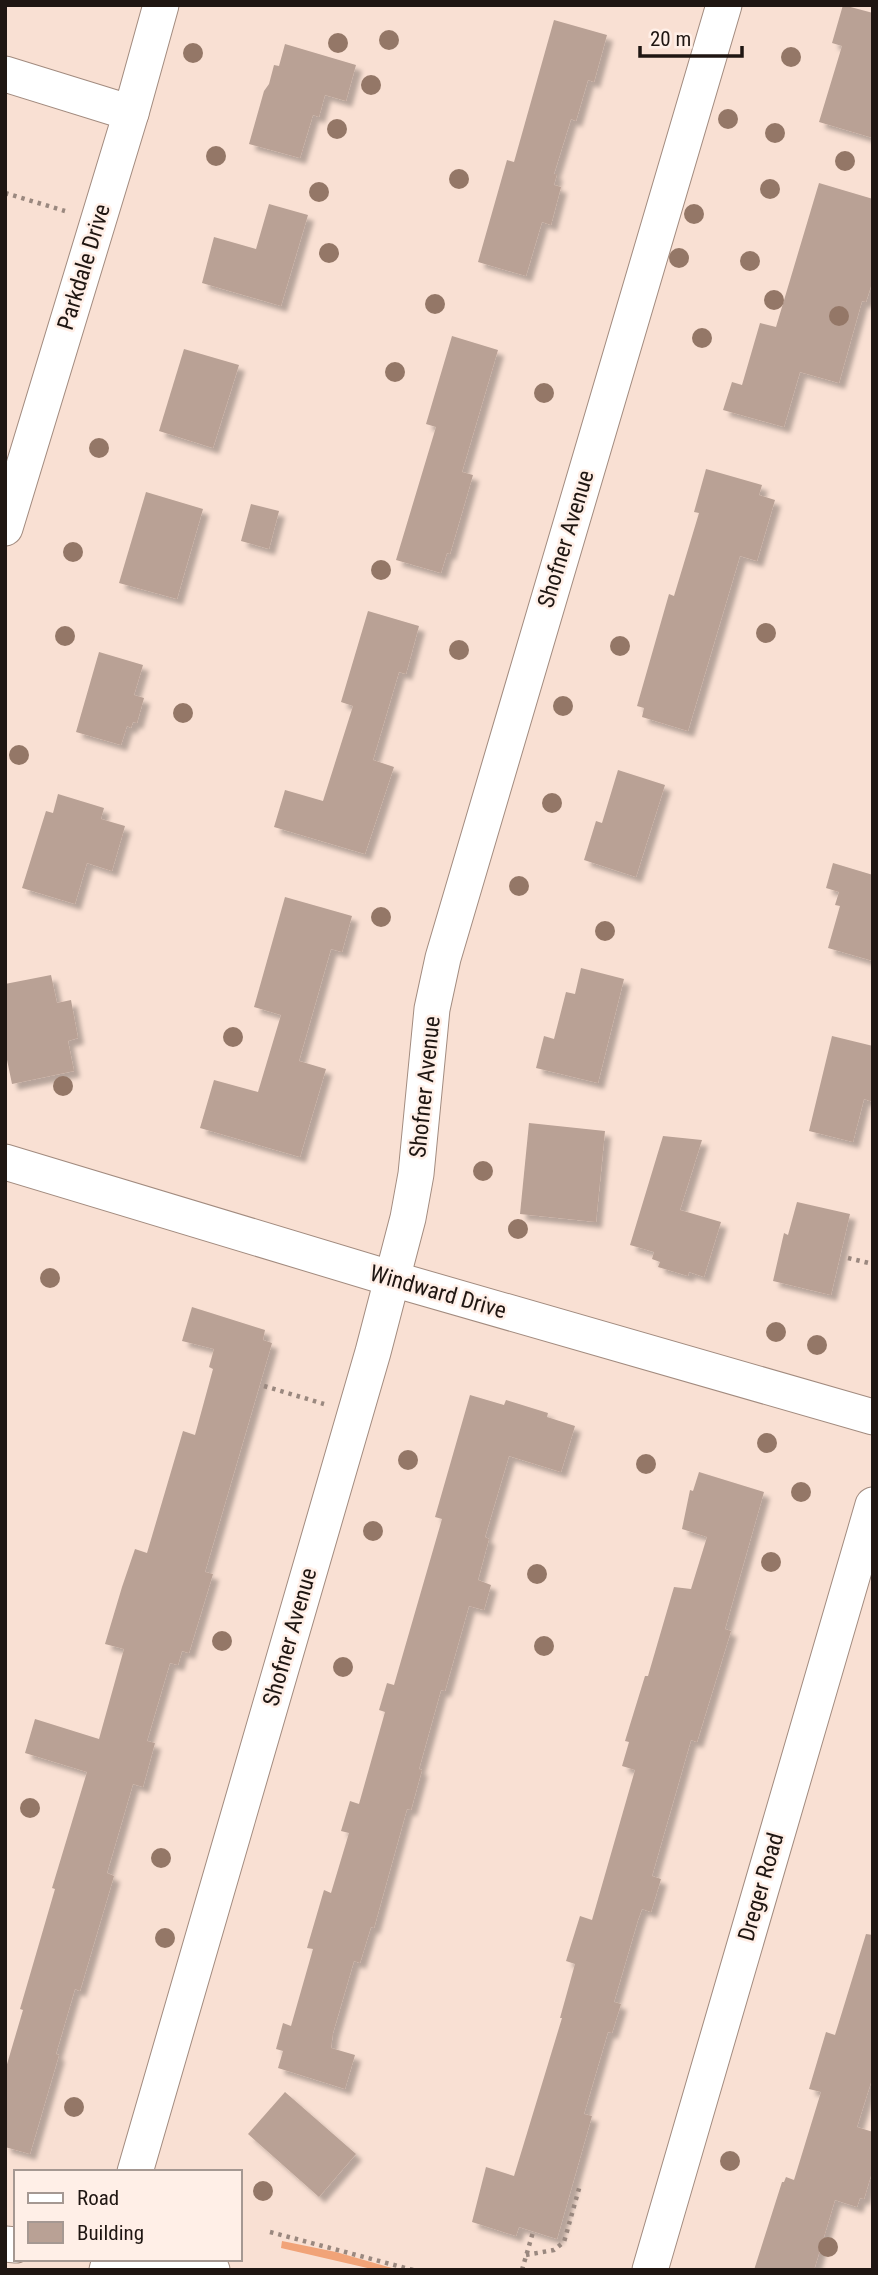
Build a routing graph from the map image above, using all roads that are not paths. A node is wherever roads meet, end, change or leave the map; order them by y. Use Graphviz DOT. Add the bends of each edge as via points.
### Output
graph roads {
  1 [pos="161,5"];
  2 [pos="724,5"];
  3 [pos="5,74"];
  4 [pos="131,113"];
  5 [pos="5,528"];
  6 [pos="5,1163"];
  7 [pos="393,1279"];
  8 [pos="873,1417"];
  9 [pos="873,1505"];
  10 [pos="136,2170"];
  11 [pos="152,2261"];
  12 [pos="212,2270"];
  13 [pos="650,2270"];
  1 -- 4 [label="street, Parkdale Drive"];
  2 -- 7 [label="street, Shofner Avenue" via="443,958 432,1009 416,1174"];
  3 -- 4 [label="street"];
  4 -- 5 [label="street, Parkdale Drive"];
  6 -- 7 [label="street, Windward Drive"];
  7 -- 8 [label="street, Windward Drive"];
  7 -- 10 [label="street, Shofner Avenue"];
  9 -- 13 [label="street, Dreger Road"];
  11 -- 12 [label="street"];
}
